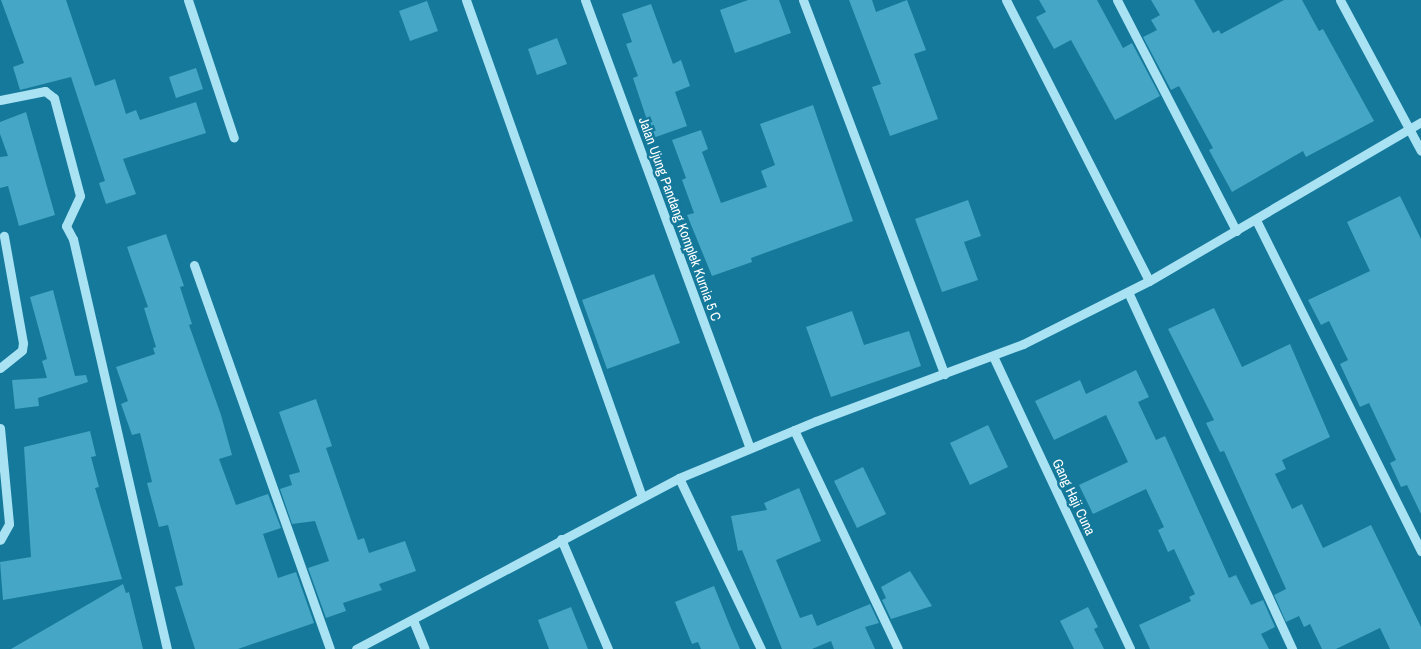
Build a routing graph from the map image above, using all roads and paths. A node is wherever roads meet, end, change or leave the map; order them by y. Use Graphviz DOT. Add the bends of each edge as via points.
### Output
graph roads {
  1 [pos="188,0"];
  2 [pos="466,0"];
  3 [pos="585,0"];
  4 [pos="803,0"];
  5 [pos="1006,0"];
  6 [pos="1117,0"];
  7 [pos="1340,0"];
  8 [pos="0,100"];
  9 [pos="1421,122"];
  10 [pos="1411,129"];
  11 [pos="234,138"];
  12 [pos="1421,151"];
  13 [pos="1256,220"];
  14 [pos="1236,231"];
  15 [pos="4,236"];
  16 [pos="194,265"];
  17 [pos="1149,281"];
  18 [pos="1128,292"];
  19 [pos="993,356"];
  20 [pos="0,368"];
  21 [pos="944,374"];
  22 [pos="0,428"];
  23 [pos="794,430"];
  24 [pos="750,448"];
  25 [pos="679,478"];
  26 [pos="642,497"];
  27 [pos="561,539"];
  28 [pos="0,540"];
  29 [pos="1421,551"];
  30 [pos="413,620"];
  31 [pos="167,649"];
  32 [pos="330,649"];
  33 [pos="356,649"];
  34 [pos="425,649"];
  35 [pos="608,649"];
  36 [pos="761,649"];
  37 [pos="898,649"];
  38 [pos="1130,649"];
  39 [pos="1292,649"];
  1 -- 11 [label="street"];
  2 -- 26 [label="street"];
  3 -- 24 [label="street, Jalan Ujung Pandang Komplek Kurnia 5 C"];
  4 -- 21 [label="street"];
  5 -- 17 [label="street"];
  6 -- 14 [label="street"];
  7 -- 10 [label="street"];
  8 -- 31 [label="street" via="45,92 54,98 80,190 79,203 66,226 74,239"];
  9 -- 10 [label="street"];
  10 -- 12 [label="street"];
  10 -- 13 [label="street"];
  13 -- 14 [label="street"];
  13 -- 29 [label="street"];
  14 -- 17 [label="street"];
  15 -- 20 [label="street" via="23,343 22,350"];
  16 -- 32 [label="street"];
  17 -- 18 [label="street"];
  18 -- 19 [label="street"];
  18 -- 39 [label="street"];
  19 -- 21 [label="street"];
  19 -- 38 [label="street, Gang Haji Cuna"];
  21 -- 23 [label="street"];
  22 -- 28 [label="street" via="9,524"];
  23 -- 24 [label="street"];
  23 -- 37 [label="street"];
  24 -- 25 [label="street"];
  25 -- 26 [label="street"];
  25 -- 36 [label="street"];
  26 -- 27 [label="street"];
  27 -- 30 [label="street"];
  27 -- 35 [label="street"];
  30 -- 33 [label="street"];
  30 -- 34 [label="street"];
}
